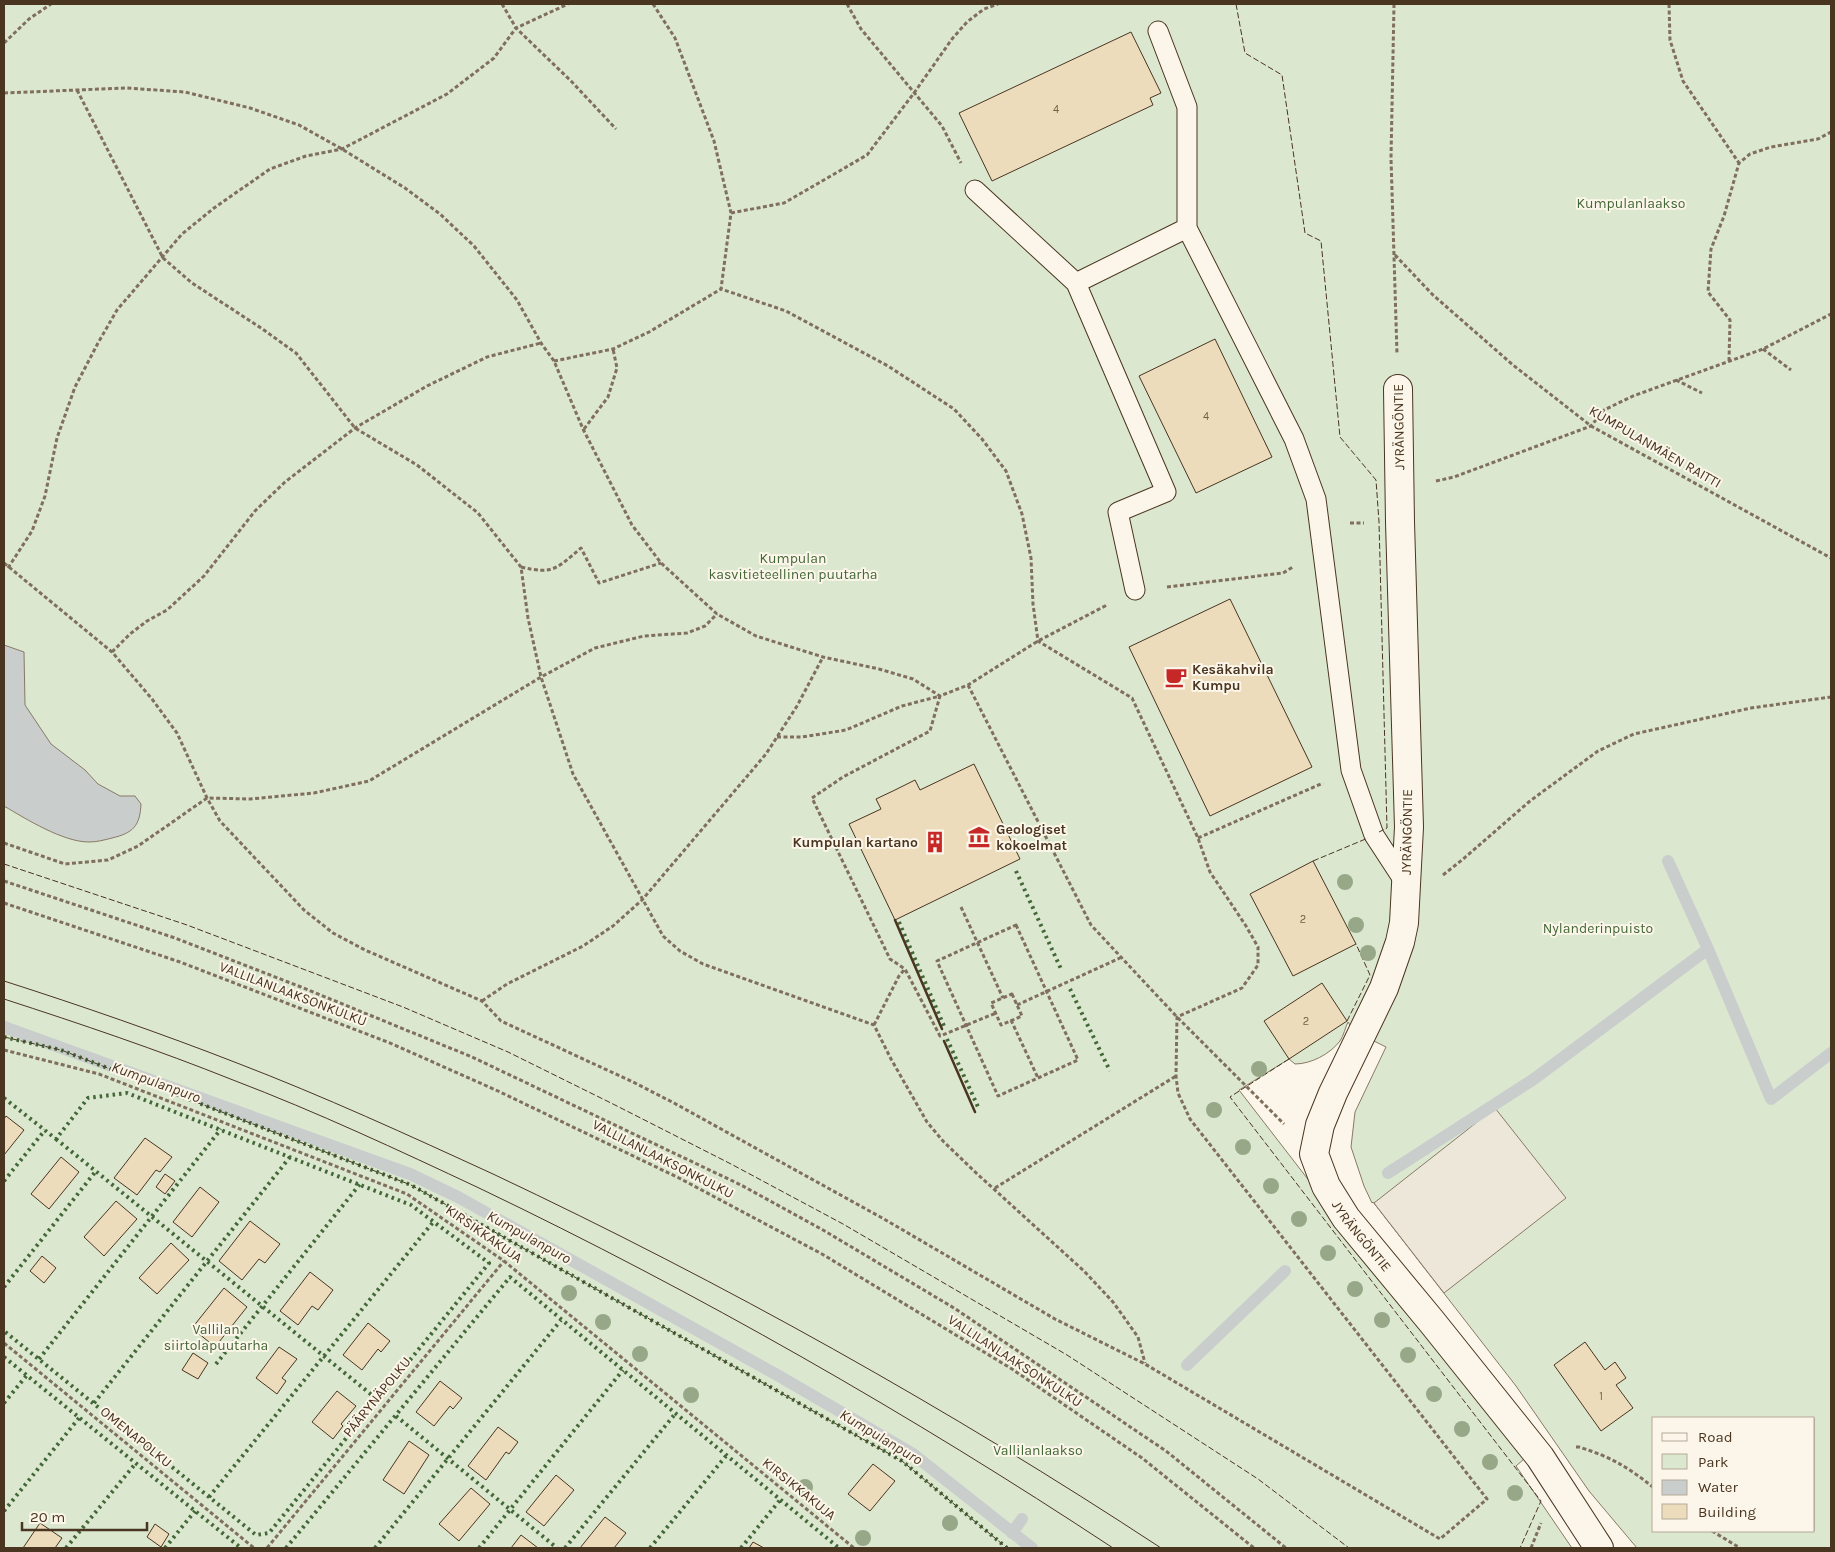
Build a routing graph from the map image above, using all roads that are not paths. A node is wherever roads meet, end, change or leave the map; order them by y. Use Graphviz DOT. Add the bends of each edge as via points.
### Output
graph roads {
  1 [pos="1158,31"];
  2 [pos="974,190"];
  3 [pos="1187,228"];
  4 [pos="1076,283"];
  5 [pos="1398,389"];
  6 [pos="1136,590"];
  7 [pos="1406,893"];
  8 [pos="1599,1548"];
  1 -- 3 [label="lane" via="1187,107"];
  2 -- 4 [label="lane"];
  3 -- 4 [label="lane"];
  3 -- 7 [label="lane" via="1294,439 1316,499 1351,770 1374,835"];
  4 -- 6 [label="lane" via="1166,492 1118,512"];
  5 -- 7 [label="street, JYRÄNGÖNTIE" via="1409,827"];
  7 -- 8 [label="street, JYRÄNGÖNTIE" via="1400,942 1384,988 1333,1093 1320,1125 1314,1154 1326,1186 1346,1218 1540,1457"];
}
